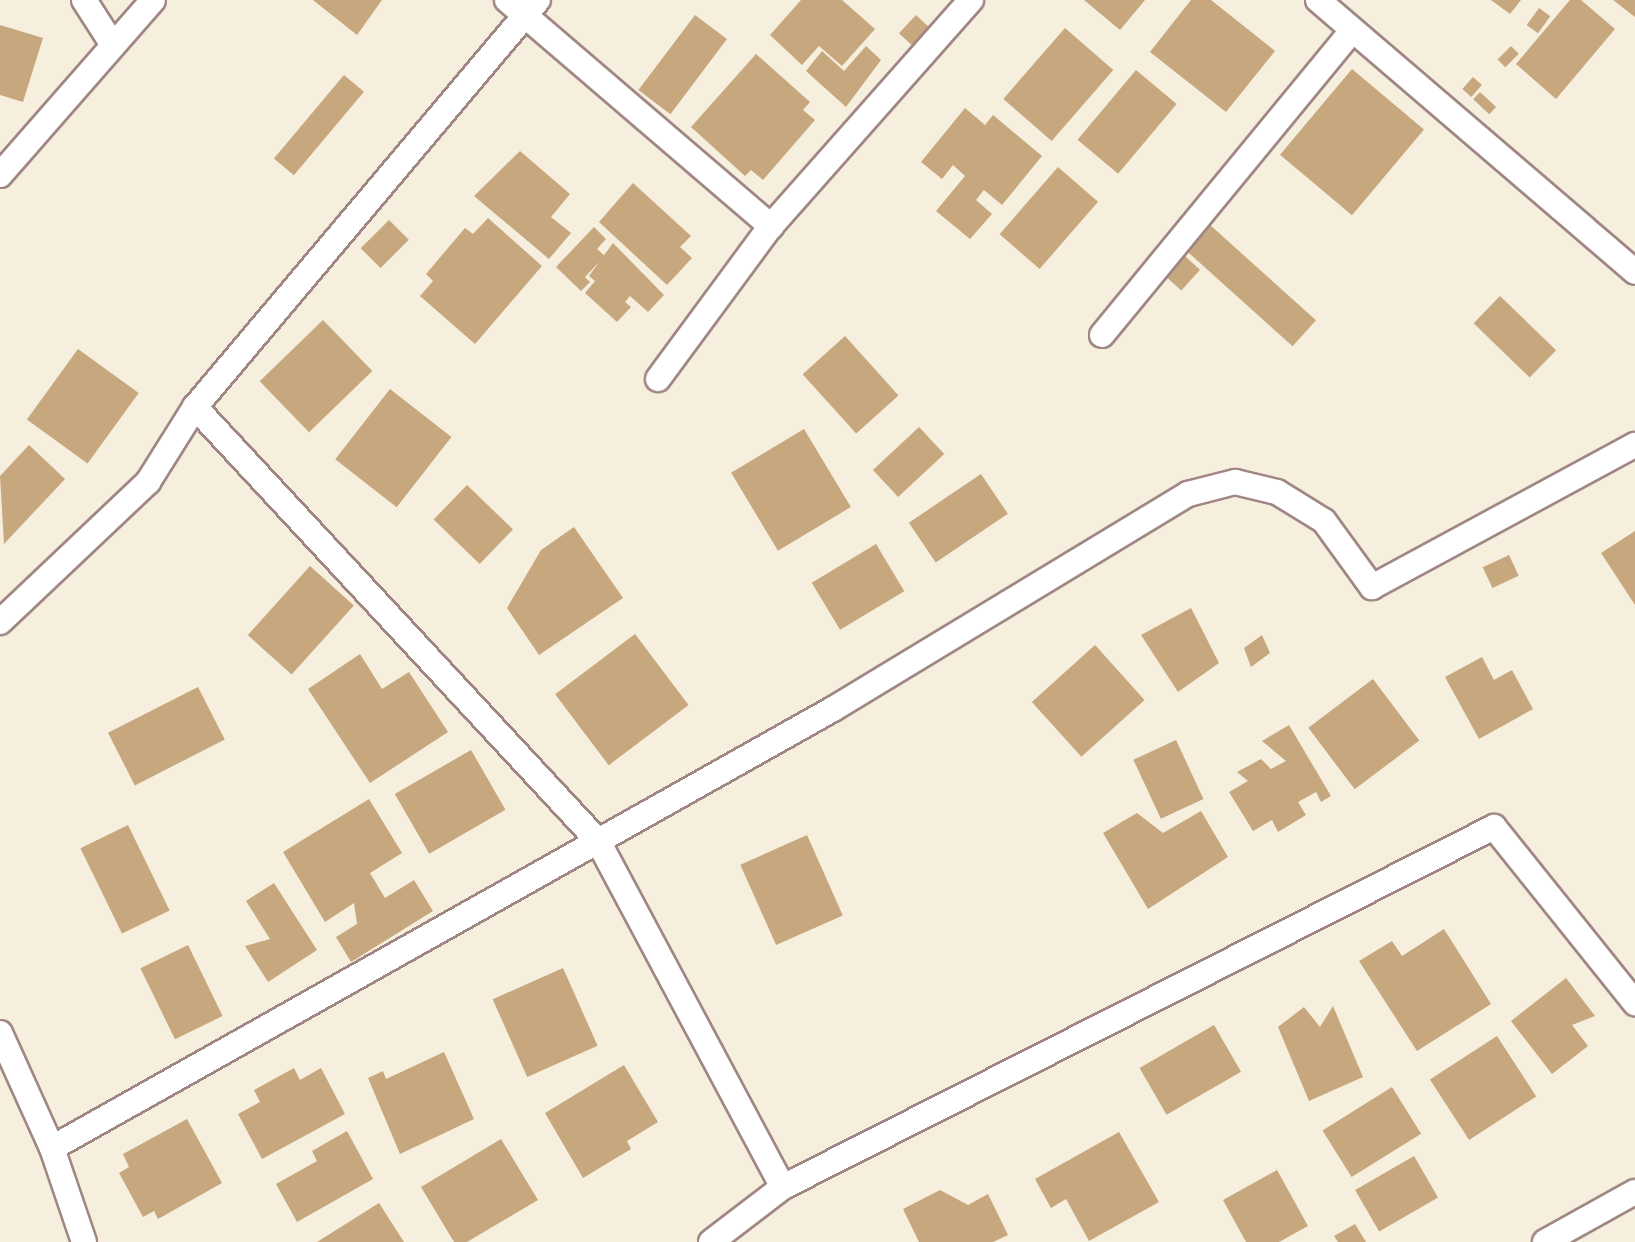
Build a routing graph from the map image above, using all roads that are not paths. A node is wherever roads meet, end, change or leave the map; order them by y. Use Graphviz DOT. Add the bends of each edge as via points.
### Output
graph roads {
  1 [pos="84,0"];
  2 [pos="153,0"];
  3 [pos="971,0"];
  4 [pos="1318,0"];
  5 [pos="523,4"];
  6 [pos="1351,32"];
  7 [pos="113,45"];
  8 [pos="0,175"];
  9 [pos="771,226"];
  10 [pos="1635,272"];
  11 [pos="1102,335"];
  12 [pos="658,379"];
  13 [pos="195,407"];
  14 [pos="1635,445"];
  15 [pos="0,622"];
  16 [pos="598,841"];
  17 [pos="1635,1003"];
  18 [pos="0,1033"];
  19 [pos="52,1148"];
  20 [pos="783,1187"];
  21 [pos="1635,1192"];
  22 [pos="84,1242"];
  23 [pos="711,1242"];
  24 [pos="1545,1242"];
  1 -- 7 [label="street"];
  2 -- 7 [label="street"];
  3 -- 9 [label="street"];
  4 -- 6 [label="street"];
  5 -- 9 [label="street"];
  5 -- 13 [label="street"];
  6 -- 10 [label="street"];
  6 -- 11 [label="street"];
  7 -- 8 [label="street"];
  9 -- 12 [label="street"];
  13 -- 15 [label="street" via="148,482"];
  13 -- 16 [label="street"];
  14 -- 16 [label="street" via="1372,587 1324,521 1277,492 1235,482 1188,494 833,709"];
  16 -- 19 [label="street"];
  16 -- 20 [label="street"];
  17 -- 20 [label="street" via="1494,827"];
  18 -- 19 [label="street"];
  19 -- 22 [label="street"];
  20 -- 23 [label="street"];
  21 -- 24 [label="street"];
}
